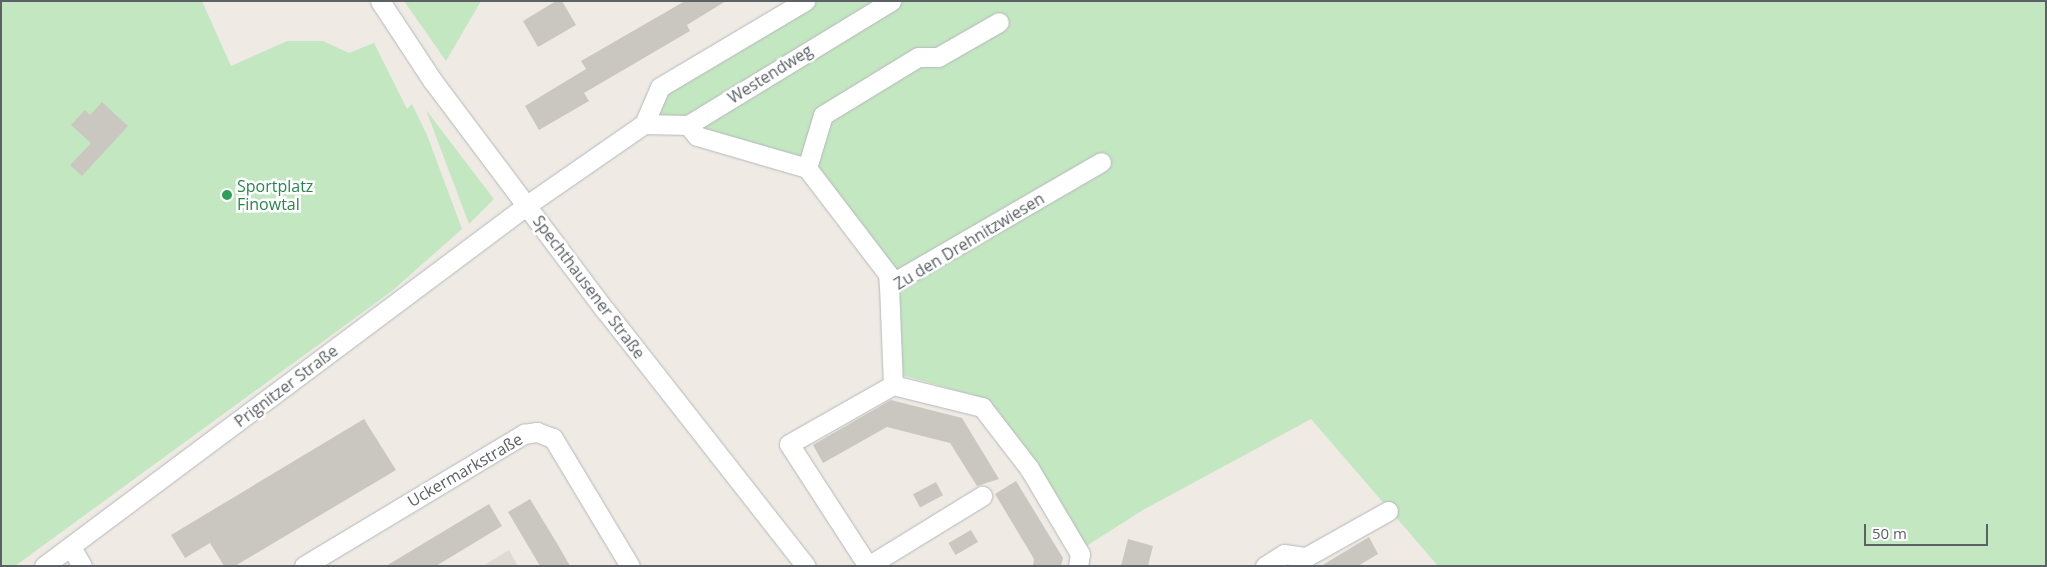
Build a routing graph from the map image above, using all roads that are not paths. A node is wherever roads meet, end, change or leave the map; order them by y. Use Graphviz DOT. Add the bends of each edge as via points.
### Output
graph roads {
  1 [pos="380,1"];
  2 [pos="805,1"];
  3 [pos="891,1"];
  4 [pos="999,22"];
  5 [pos="644,124"];
  6 [pos="688,125"];
  7 [pos="1101,162"];
  8 [pos="807,168"];
  9 [pos="527,205"];
  10 [pos="889,285"];
  11 [pos="893,385"];
  12 [pos="982,496"];
  13 [pos="1388,511"];
  14 [pos="71,546"];
  15 [pos="44,566"];
  16 [pos="82,566"];
  17 [pos="304,566"];
  18 [pos="630,566"];
  19 [pos="806,566"];
  20 [pos="868,566"];
  21 [pos="1078,566"];
  22 [pos="1265,566"];
  1 -- 9 [label="street, Spechthausener Straße" via="432,80"];
  2 -- 5 [label="street" via="660,87"];
  3 -- 6 [label="street, Westendweg"];
  4 -- 8 [label="street" via="938,57 918,57 823,115"];
  5 -- 6 [label="street"];
  5 -- 9 [label="street"];
  6 -- 8 [label="street" via="697,136"];
  7 -- 10 [label="street, Zu den Drehnitzwiesen"];
  8 -- 10 [label="street" via="888,274"];
  9 -- 14 [label="street, Prignitzer Straße"];
  9 -- 19 [label="street, Spechthausener Straße"];
  10 -- 11 [label="street, Zu den Drehnitzwiesen"];
  11 -- 20 [label="street" via="789,444"];
  11 -- 21 [label="street" via="982,407 1029,468 1080,554"];
  12 -- 20 [label="street"];
  13 -- 22 [label="street" via="1306,558 1284,554"];
  14 -- 15 [label="street, Prignitzer Straße"];
  14 -- 16 [label="street"];
  17 -- 18 [label="street, Uckermarkstraße" via="524,434 536,432 553,438"];
}
